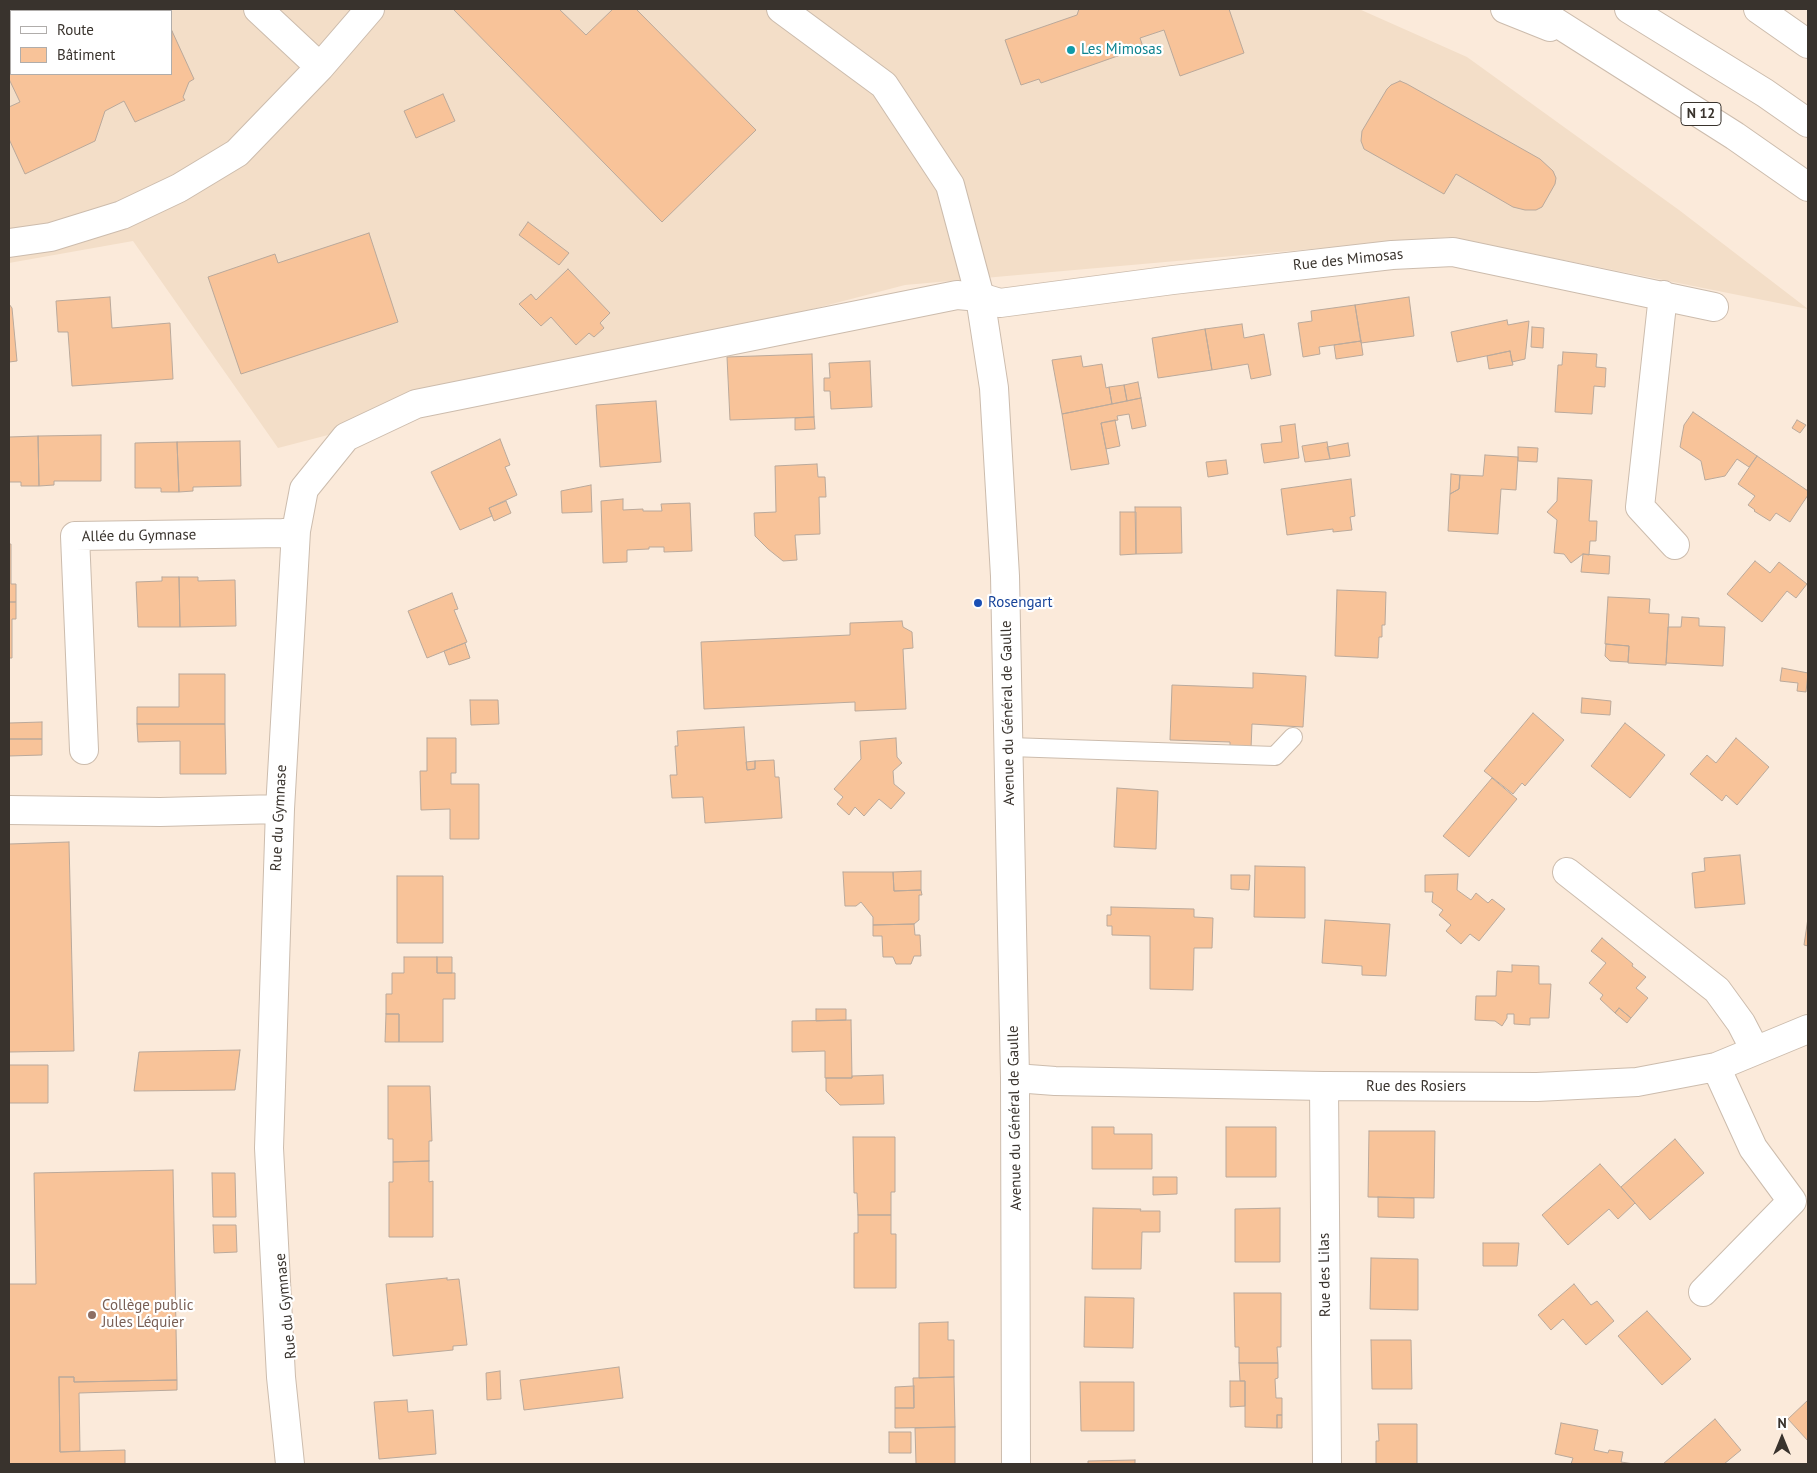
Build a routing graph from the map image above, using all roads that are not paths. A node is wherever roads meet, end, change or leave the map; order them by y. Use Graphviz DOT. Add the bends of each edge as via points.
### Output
graph roads {
  1 [pos="258,9"];
  2 [pos="370,9"];
  3 [pos="781,9"];
  4 [pos="1505,9"];
  5 [pos="1534,9"];
  6 [pos="1629,9"];
  7 [pos="1758,9"];
  8 [pos="1592,44"];
  9 [pos="1808,44"];
  10 [pos="320,67"];
  11 [pos="1808,123"];
  12 [pos="1808,187"];
  13 [pos="9,244"];
  14 [pos="1663,295"];
  15 [pos="980,297"];
  16 [pos="1714,307"];
  17 [pos="304,489"];
  18 [pos="296,531"];
  19 [pos="1675,545"];
  20 [pos="1293,737"];
  21 [pos="1010,747"];
  22 [pos="84,750"];
  23 [pos="280,808"];
  24 [pos="9,810"];
  25 [pos="1566,872"];
  26 [pos="1808,1029"];
  27 [pos="1755,1050"];
  28 [pos="1716,1067"];
  29 [pos="1015,1078"];
  30 [pos="1324,1086"];
  31 [pos="269,1148"];
  32 [pos="1703,1292"];
  33 [pos="290,1464"];
  34 [pos="304,1464"];
  35 [pos="1016,1464"];
  36 [pos="1327,1464"];
  1 -- 10 [label="main road"];
  2 -- 10 [label="main road"];
  3 -- 15 [label="main road, Avenue du Général de Gaulle" via="884,85 950,185"];
  4 -- 8 [label="main road"];
  5 -- 8 [label="main road, N 12"];
  6 -- 11 [label="main road"];
  7 -- 9 [label="main road"];
  8 -- 12 [label="main road, N 12"];
  10 -- 13 [label="main road" via="237,153 179,188 122,215 51,237"];
  14 -- 15 [label="main road, Rue des Mimosas" via="1452,252 1382,256 1000,303"];
  14 -- 16 [label="main road, Rue des Mimosas"];
  14 -- 19 [label="main road" via="1640,507"];
  15 -- 17 [label="main road, Rue des Mimosas" via="957,295 416,404 346,437"];
  15 -- 21 [label="main road, Avenue du Général de Gaulle" via="994,388 1005,576"];
  17 -- 18 [label="main road, Rue du Gymnase"];
  18 -- 22 [label="main road, Allée du Gymnase" via="75,536"];
  18 -- 23 [label="main road, Rue du Gymnase"];
  20 -- 21 [label="lane" via="1275,756"];
  21 -- 29 [label="main road, Avenue du Général de Gaulle"];
  23 -- 24 [label="main road" via="160,812"];
  23 -- 31 [label="main road, Rue du Gymnase"];
  25 -- 27 [label="main road" via="1717,990 1741,1023"];
  26 -- 27 [label="main road, Rue des Rosiers"];
  27 -- 28 [label="main road, Rue des Rosiers"];
  28 -- 30 [label="main road, Rue des Rosiers" via="1637,1082 1538,1087"];
  28 -- 32 [label="main road" via="1753,1148 1792,1201"];
  29 -- 30 [label="main road, Rue des Rosiers"];
  29 -- 35 [label="main road, Avenue du Général de Gaulle"];
  30 -- 36 [label="main road, Rue des Lilas"];
  31 -- 33 [label="main road, Rue du Gymnase" via="281,1377"];
  31 -- 34 [label="main road, Rue du Gymnase"];
}
